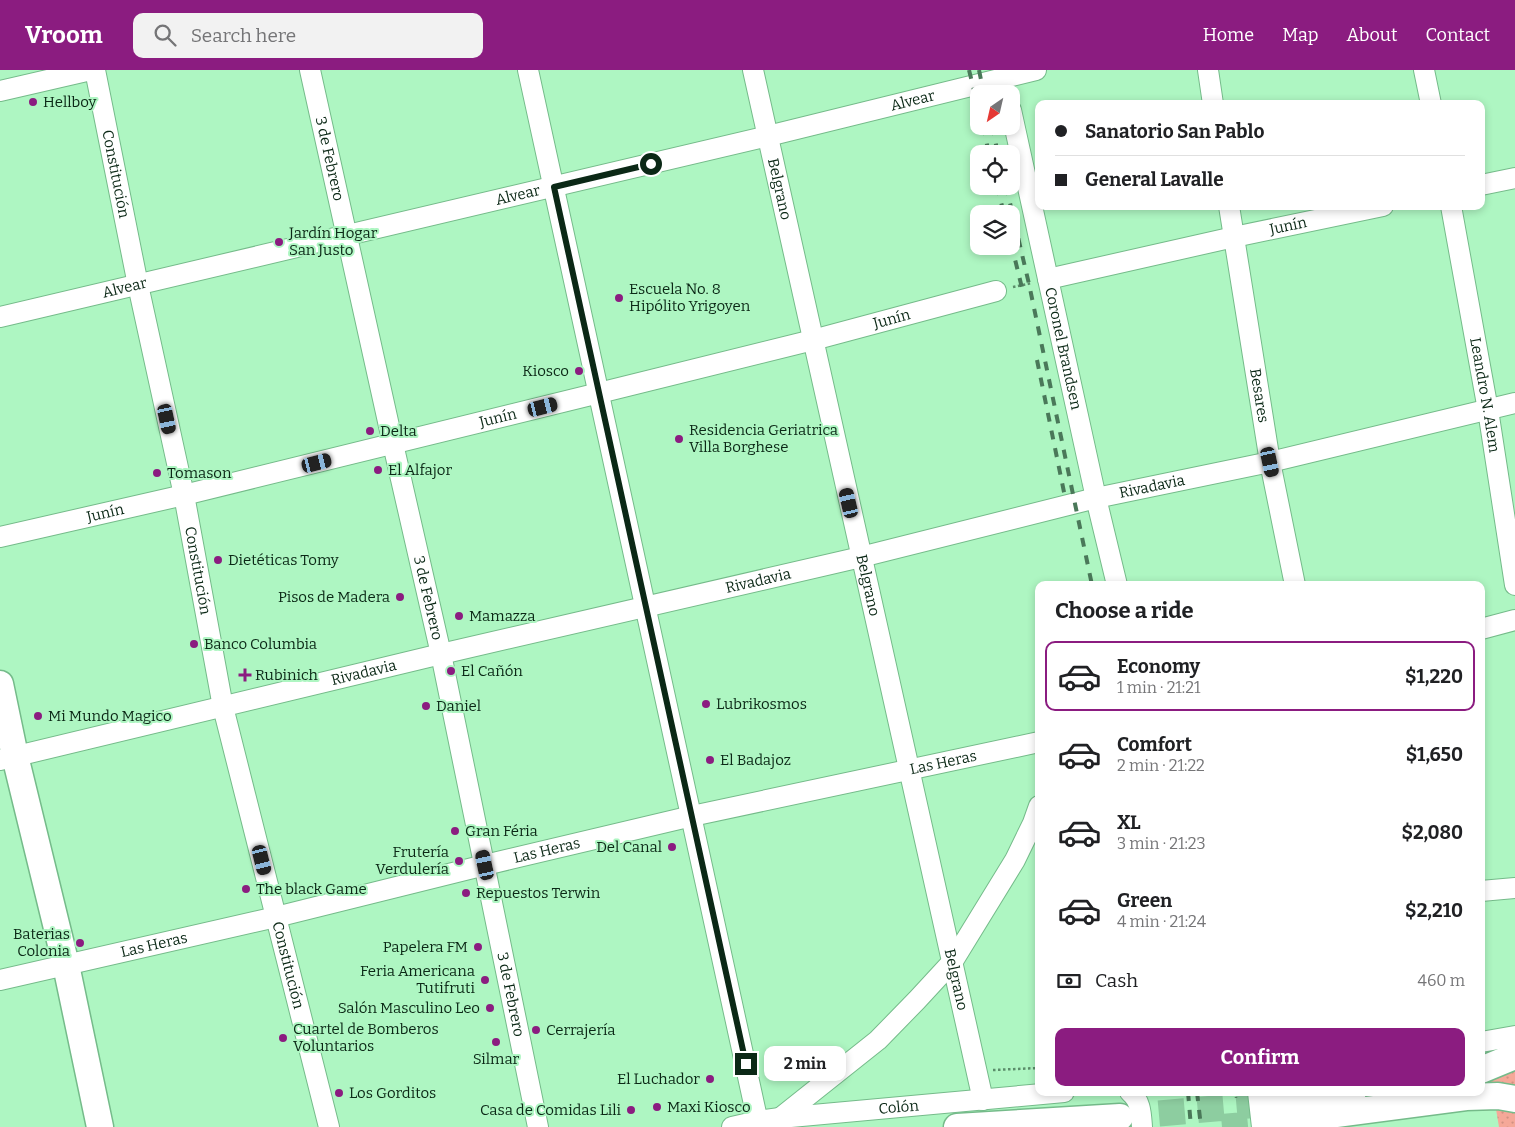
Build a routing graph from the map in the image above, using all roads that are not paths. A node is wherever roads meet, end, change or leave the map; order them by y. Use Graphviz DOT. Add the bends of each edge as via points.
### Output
graph roads {
  1 [pos="91,70"];
  2 [pos="95,70"];
  3 [pos="310,70"];
  4 [pos="528,70"];
  5 [pos="753,70"];
  6 [pos="1036,70"];
  7 [pos="1208,70"];
  8 [pos="1424,70"];
  9 [pos="1005,80"];
  10 [pos="0,91"];
  11 [pos="1213,100"];
  12 [pos="1430,100"];
  13 [pos="1016,135"];
  14 [pos="768,136"];
  15 [pos="1515,178"];
  16 [pos="1485,184"];
  17 [pos="554,187"];
  18 [pos="1230,210"];
  19 [pos="1364,210"];
  20 [pos="1452,210"];
  21 [pos="346,236"];
  22 [pos="1234,237"];
  23 [pos="1048,280"];
  24 [pos="138,285"];
  25 [pos="996,291"];
  26 [pos="0,316"];
  27 [pos="813,340"];
  28 [pos="599,393"];
  29 [pos="1515,403"];
  30 [pos="1488,410"];
  31 [pos="392,444"];
  32 [pos="1270,462"];
  33 [pos="184,495"];
  34 [pos="1096,498"];
  35 [pos="0,537"];
  36 [pos="861,557"];
  37 [pos="1116,581"];
  38 [pos="1294,581"];
  39 [pos="1515,585"];
  40 [pos="646,607"];
  41 [pos="1515,620"];
  42 [pos="1485,628"];
  43 [pos="441,654"];
  44 [pos="0,684"];
  45 [pos="223,707"];
  46 [pos="1035,743"];
  47 [pos="7,758"];
  48 [pos="908,770"];
  49 [pos="692,816"];
  50 [pos="1035,817"];
  51 [pos="485,865"];
  52 [pos="1515,888"];
  53 [pos="1485,891"];
  54 [pos="276,917"];
  55 [pos="953,961"];
  56 [pos="66,965"];
  57 [pos="0,980"];
  58 [pos="1515,1036"];
  59 [pos="1485,1041"];
  60 [pos="1515,1056"];
  61 [pos="1485,1068"];
  62 [pos="1035,1095"];
  63 [pos="1134,1096"];
  64 [pos="1335,1096"];
  65 [pos="1515,1099"];
  66 [pos="983,1100"];
  67 [pos="1268,1111"];
  68 [pos="780,1118"];
  69 [pos="1131,1122"];
  70 [pos="759,1124"];
  71 [pos="100,1127"];
  72 [pos="329,1127"];
  73 [pos="538,1127"];
  74 [pos="732,1127"];
  75 [pos="957,1127"];
  1 -- 10 [label="street"];
  2 -- 24 [label="street, Constitución"];
  3 -- 21 [label="street, 3 de Febrero"];
  4 -- 17 [label="street"];
  5 -- 14 [label="street, Belgrano"];
  6 -- 9 [label="street, Alvear"];
  7 -- 11 [label="street"];
  8 -- 12 [label="street"];
  9 -- 14 [label="street, Alvear"];
  13 -- 23 [label="street, Coronel Brandsen"];
  14 -- 17 [label="street, Alvear"];
  14 -- 27 [label="street, Belgrano"];
  15 -- 16 [label="street"];
  17 -- 21 [label="street, Alvear"];
  17 -- 28 [label="street"];
  18 -- 22 [label="street, Besares"];
  19 -- 22 [label="street, Junín"];
  20 -- 30 [label="street, Leandro N. Alem"];
  21 -- 24 [label="street, Alvear"];
  21 -- 31 [label="street, 3 de Febrero"];
  22 -- 23 [label="street, Junín"];
  22 -- 32 [label="street, Besares"];
  23 -- 34 [label="street, Coronel Brandsen"];
  24 -- 26 [label="street, Alvear"];
  24 -- 33 [label="street, Constitución"];
  25 -- 27 [label="street, Junín"];
  27 -- 28 [label="street, Junín"];
  27 -- 36 [label="street, Belgrano"];
  28 -- 31 [label="street, Junín"];
  28 -- 40 [label="street"];
  29 -- 30 [label="street, Rivadavia"];
  30 -- 32 [label="street, Rivadavia"];
  30 -- 39 [label="street, Leandro N. Alem"];
  31 -- 33 [label="street, Junín"];
  31 -- 43 [label="street, 3 de Febrero"];
  32 -- 34 [label="street, Rivadavia"];
  32 -- 38 [label="street, Besares"];
  33 -- 35 [label="street, Junín"];
  33 -- 45 [label="street, Constitución"];
  34 -- 36 [label="street, Rivadavia"];
  34 -- 37 [label="street, Coronel Brandsen"];
  36 -- 40 [label="street, Rivadavia"];
  36 -- 48 [label="street, Belgrano"];
  40 -- 43 [label="street, Rivadavia"];
  40 -- 49 [label="street"];
  41 -- 42 [label="street"];
  43 -- 45 [label="street, Rivadavia"];
  43 -- 51 [label="street, 3 de Febrero"];
  44 -- 47 [label="main road"];
  45 -- 47 [label="street, Rivadavia"];
  45 -- 54 [label="street, Constitución"];
  46 -- 48 [label="street, Las Heras"];
  47 -- 56 [label="main road"];
  48 -- 49 [label="street, Las Heras"];
  48 -- 55 [label="street, Belgrano"];
  49 -- 51 [label="street, Las Heras"];
  49 -- 70 [label="street"];
  50 -- 55 [label="street" via="1015,860"];
  51 -- 54 [label="street, Las Heras"];
  51 -- 73 [label="street, 3 de Febrero"];
  52 -- 53 [label="street"];
  54 -- 56 [label="street, Las Heras"];
  54 -- 72 [label="street, Constitución"];
  55 -- 66 [label="street, Belgrano"];
  55 -- 68 [label="street" via="878,1040"];
  56 -- 57 [label="street, Las Heras"];
  56 -- 71 [label="main road"];
  58 -- 59 [label="street"];
  60 -- 61 [label="main road"];
  62 -- 66 [label="street, Colón"];
  63 -- 69 [label="street" via="1141,1109"];
  64 -- 67 [label="main road"];
  65 -- 67 [label="main road" via="1466,1097"];
  66 -- 68 [label="street, Colón"];
  68 -- 70 [label="street, Colón"];
  69 -- 75 [label="main road"];
  70 -- 74 [label="street, Colón"];
}
